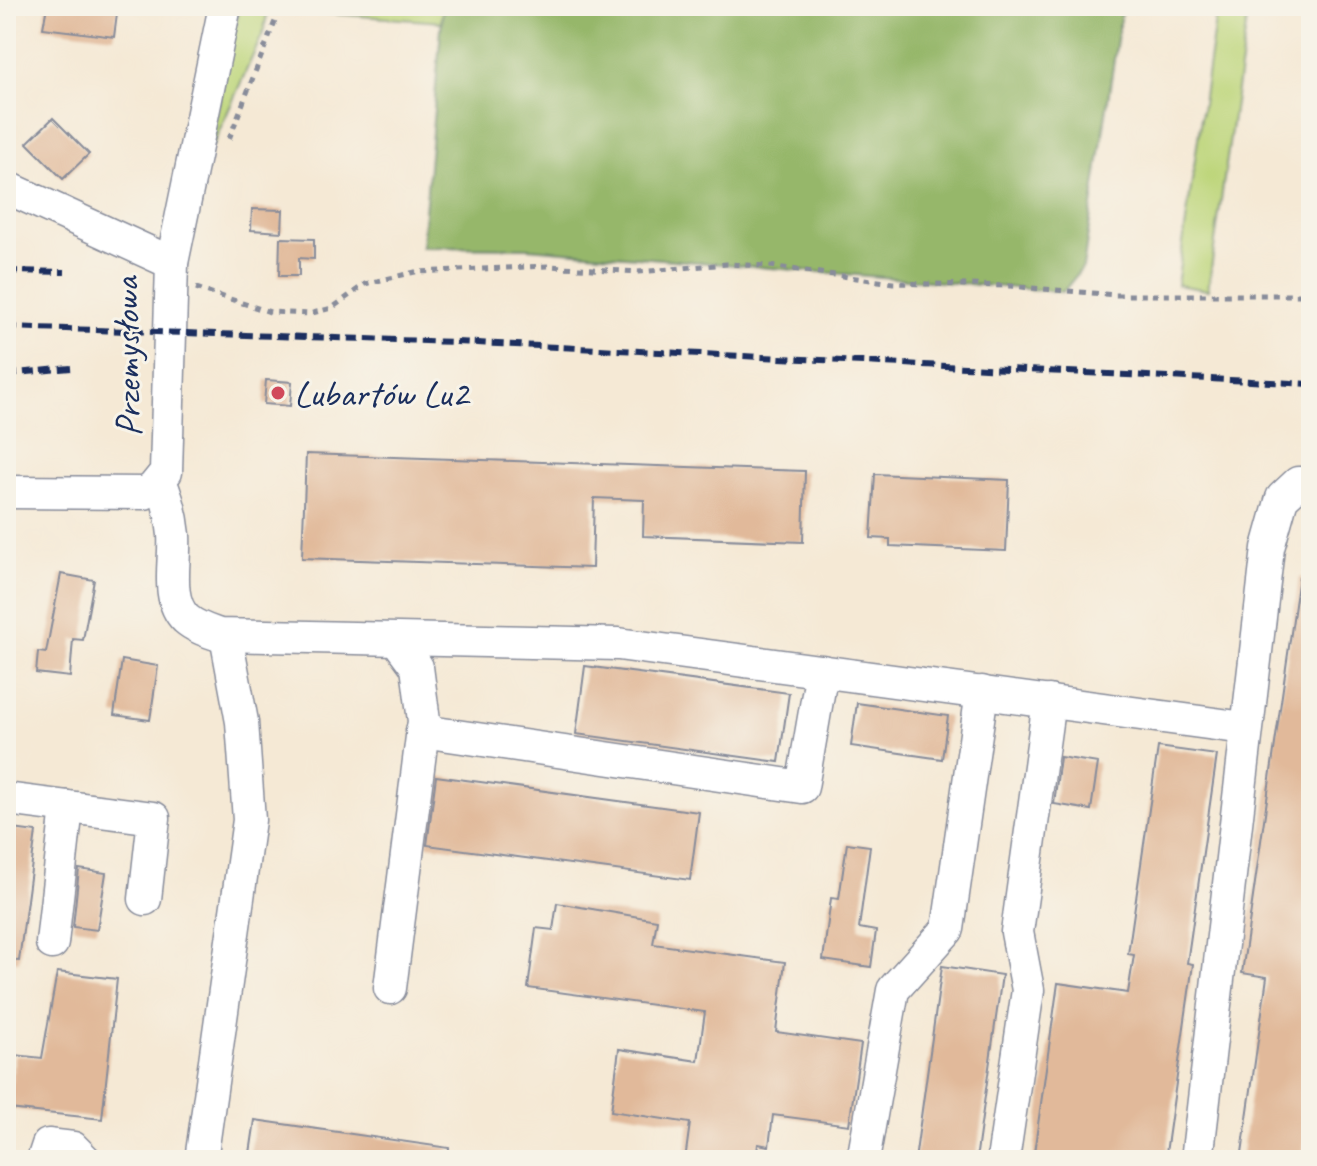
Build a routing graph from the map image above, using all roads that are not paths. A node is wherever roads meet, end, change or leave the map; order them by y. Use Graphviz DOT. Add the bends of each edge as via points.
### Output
graph roads {
  1 [pos="225,6"];
  2 [pos="6,187"];
  3 [pos="172,275"];
  4 [pos="160,481"];
  5 [pos="1311,483"];
  6 [pos="6,492"];
  7 [pos="226,636"];
  8 [pos="397,640"];
  9 [pos="822,671"];
  10 [pos="982,692"];
  11 [pos="1049,701"];
  12 [pos="1245,728"];
  13 [pos="422,731"];
  14 [pos="6,799"];
  15 [pos="67,807"];
  16 [pos="145,899"];
  17 [pos="52,943"];
  18 [pos="390,988"];
  19 [pos="43,1160"];
  20 [pos="85,1160"];
  21 [pos="201,1160"];
  22 [pos="859,1160"];
  23 [pos="1003,1160"];
  24 [pos="1197,1160"];
  1 -- 3 [label="street"];
  2 -- 3 [label="street, Przemysłowa"];
  3 -- 4 [label="street, Przemysłowa" via="168,462"];
  4 -- 6 [label="street" via="145,493"];
  4 -- 7 [label="street" via="170,502 173,582 184,618"];
  5 -- 12 [label="street" via="1298,483 1282,498 1268,548"];
  7 -- 8 [label="street"];
  7 -- 21 [label="street" via="242,722 249,820"];
  8 -- 9 [label="street" via="618,644"];
  8 -- 13 [label="street" via="417,667"];
  9 -- 10 [label="street"];
  9 -- 13 [label="street" via="802,787"];
  10 -- 11 [label="street"];
  10 -- 22 [label="street" via="948,929 893,990"];
  11 -- 12 [label="street"];
  11 -- 23 [label="street" via="1017,932 1028,990"];
  12 -- 24 [label="street"];
  13 -- 18 [label="street"];
  14 -- 15 [label="street"];
  15 -- 16 [label="street" via="154,818"];
  15 -- 17 [label="street"];
  19 -- 20 [label="street" via="48,1145 73,1148"];
}
